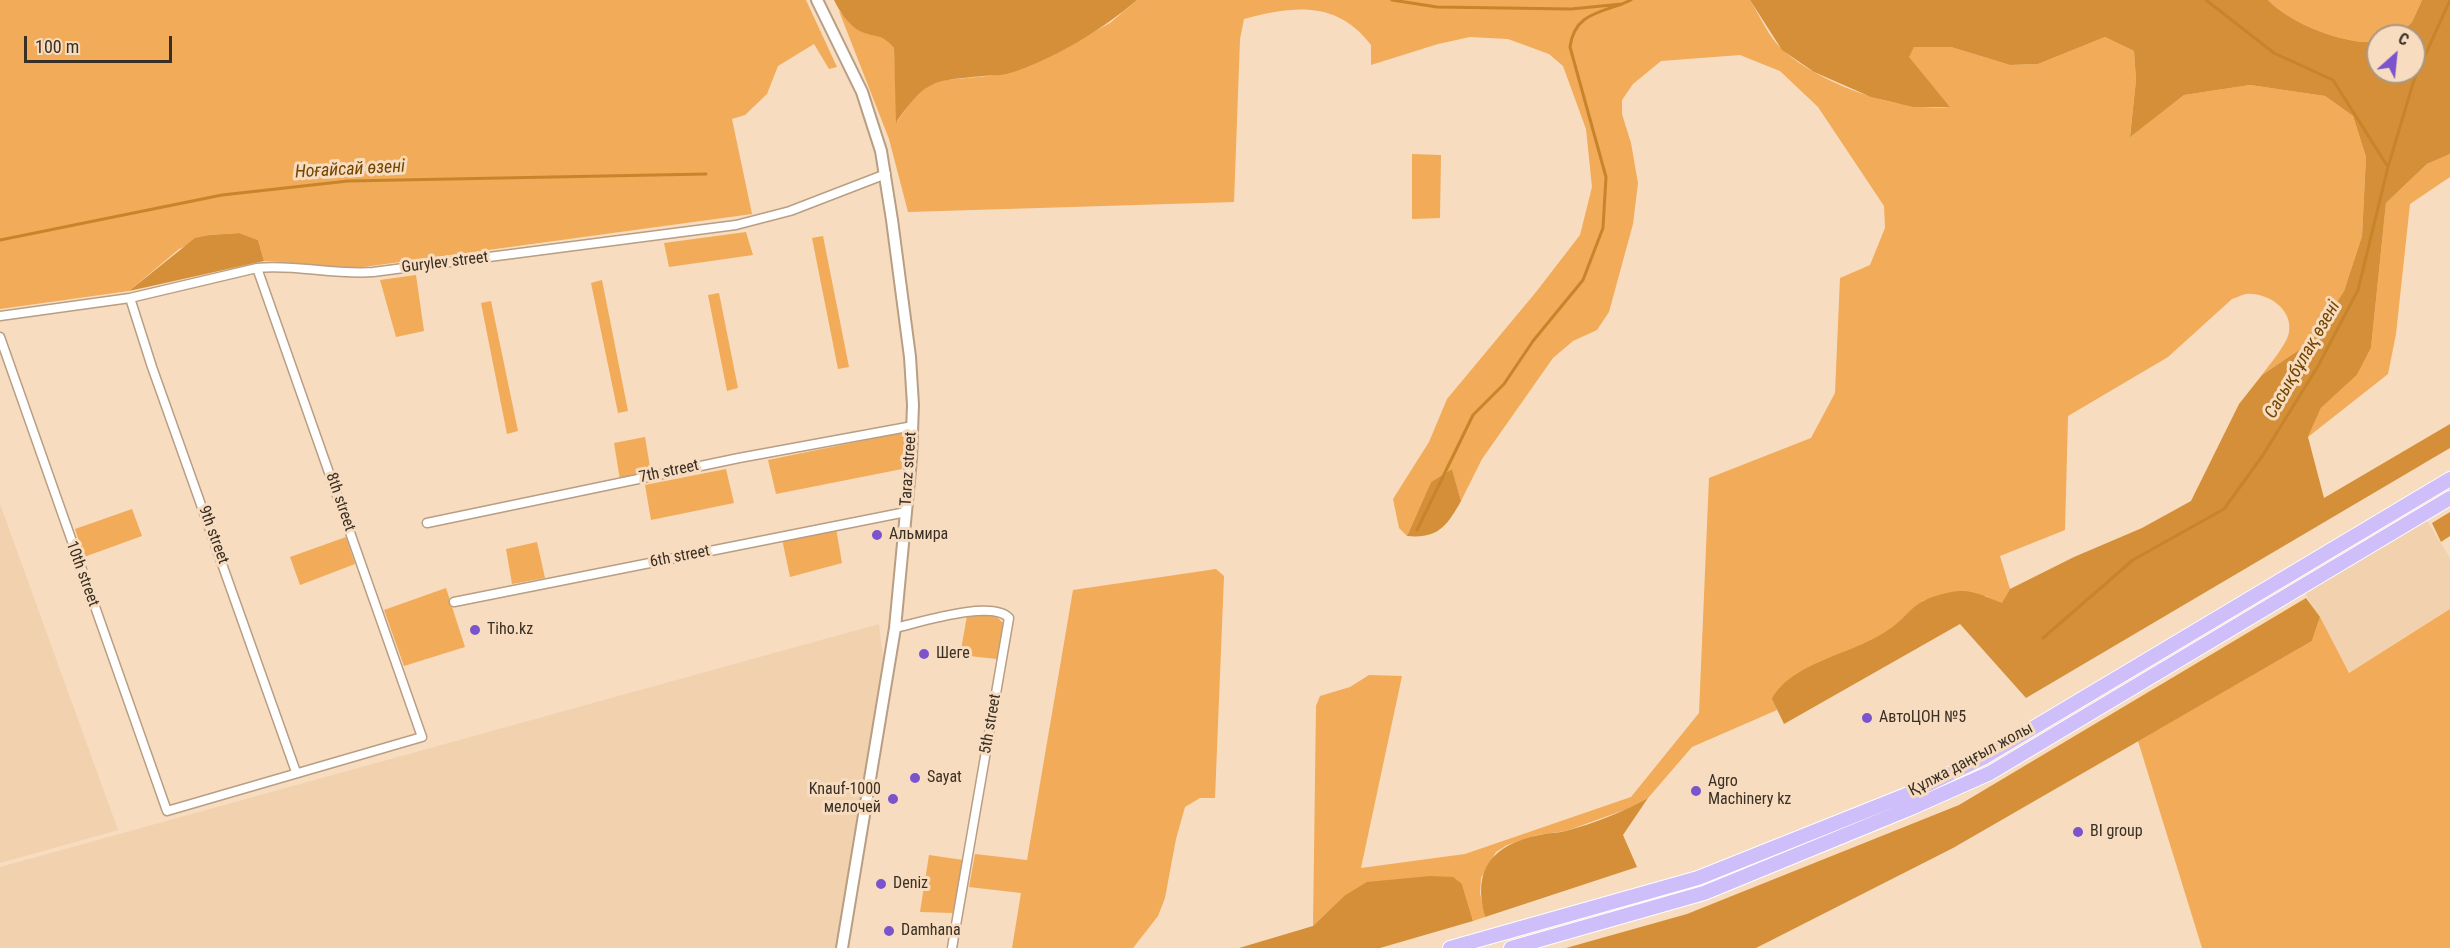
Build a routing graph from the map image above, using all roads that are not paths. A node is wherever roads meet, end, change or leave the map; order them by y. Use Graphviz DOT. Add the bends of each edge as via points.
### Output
graph roads {
  1 [pos="817,0"];
  2 [pos="885,174"];
  3 [pos="256,268"];
  4 [pos="130,297"];
  5 [pos="0,316"];
  6 [pos="0,337"];
  7 [pos="913,426"];
  8 [pos="2450,478"];
  9 [pos="2450,498"];
  10 [pos="906,512"];
  11 [pos="426,523"];
  12 [pos="454,602"];
  13 [pos="895,628"];
  14 [pos="296,772"];
  15 [pos="842,948"];
  16 [pos="952,948"];
  17 [pos="1450,948"];
  18 [pos="1511,948"];
  1 -- 2 [label="street, Taraz street" via="862,92"];
  2 -- 3 [label="street, Gurylev street" via="790,211 736,225 373,272 343,274"];
  2 -- 7 [label="street, Taraz street" via="910,357"];
  3 -- 4 [label="street, Gurylev street"];
  3 -- 14 [label="street, 8th street" via="422,737"];
  4 -- 5 [label="street, Gurylev street"];
  4 -- 14 [label="street, 9th street"];
  6 -- 14 [label="street, 10th street" via="167,811"];
  7 -- 10 [label="street, Taraz street"];
  7 -- 11 [label="street, 7th street"];
  8 -- 17 [label="main road, Құлжа даңғыл жолы" via="1983,758 1906,795 1698,878"];
  9 -- 18 [label="main road, Құлжа даңғыл жолы" via="1990,773 1704,893"];
  10 -- 12 [label="street, 6th street"];
  10 -- 13 [label="street, Taraz street"];
  13 -- 15 [label="street, Taraz street"];
  13 -- 16 [label="street, 5th street" via="981,610 1002,612 1009,618"];
}
